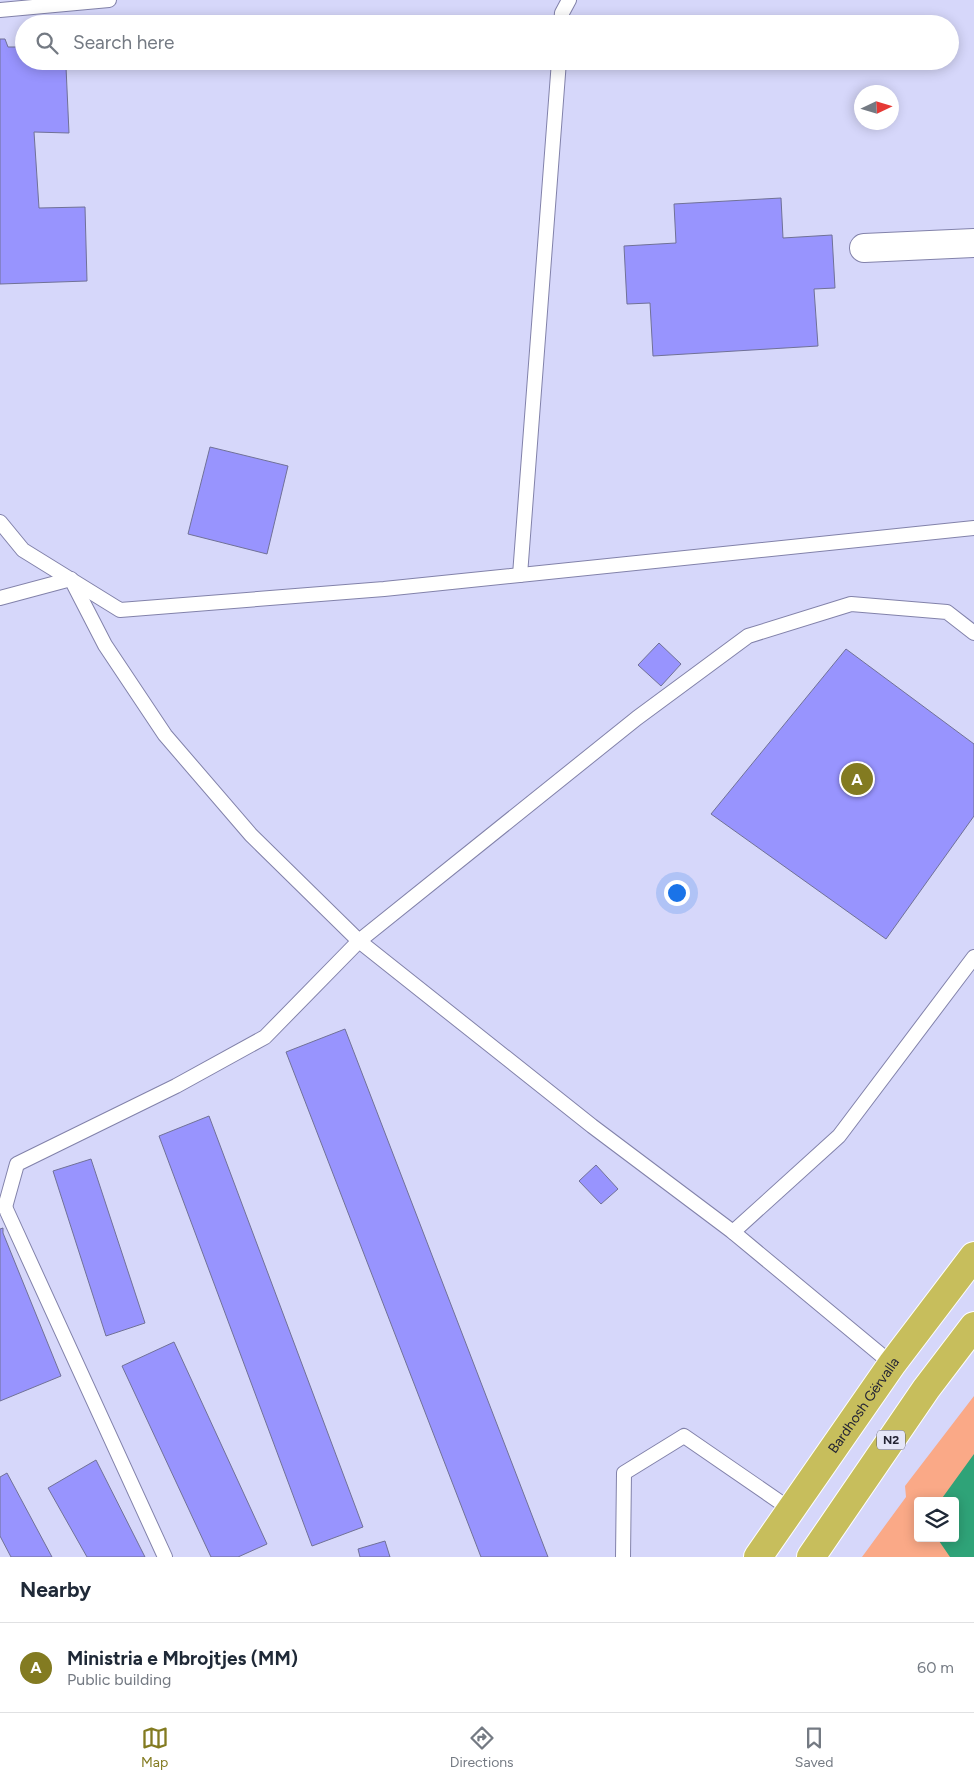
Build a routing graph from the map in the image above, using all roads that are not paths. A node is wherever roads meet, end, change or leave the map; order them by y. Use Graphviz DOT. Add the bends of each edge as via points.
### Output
graph roads {
  1 [pos="109,0"];
  2 [pos="569,0"];
  3 [pos="0,10"];
  4 [pos="562,15"];
  5 [pos="558,70"];
  6 [pos="974,243"];
  7 [pos="864,248"];
  8 [pos="0,522"];
  9 [pos="974,528"];
  10 [pos="520,575"];
  11 [pos="71,579"];
  12 [pos="0,598"];
  13 [pos="974,634"];
  14 [pos="359,941"];
  15 [pos="974,957"];
  16 [pos="3,1206"];
  17 [pos="733,1232"];
  18 [pos="974,1256"];
  19 [pos="974,1326"];
  20 [pos="892,1364"];
  21 [pos="790,1509"];
  22 [pos="165,1557"];
  23 [pos="623,1557"];
  24 [pos="758,1557"];
  25 [pos="811,1557"];
  1 -- 3 [label="lane"];
  2 -- 4 [label="lane"];
  5 -- 10 [label="lane"];
  6 -- 7 [label="street"];
  8 -- 11 [label="lane" via="24,550"];
  9 -- 10 [label="lane"];
  10 -- 11 [label="lane" via="120,610"];
  11 -- 12 [label="lane"];
  11 -- 14 [label="lane" via="105,645 165,735 251,835"];
  13 -- 14 [label="lane" via="947,612 851,604 748,636 637,718"];
  14 -- 16 [label="lane" via="265,1037 176,1086 17,1164"];
  14 -- 17 [label="lane" via="592,1126"];
  15 -- 17 [label="lane" via="840,1136"];
  16 -- 22 [label="lane"];
  17 -- 20 [label="lane"];
  18 -- 20 [label="highway, Bardhosh Gërvalla"];
  19 -- 25 [label="highway, N2" via="926,1389"];
  20 -- 21 [label="highway, Bardhosh Gërvalla"];
  21 -- 23 [label="lane" via="684,1436 624,1472"];
  21 -- 24 [label="highway, Bardhosh Gërvalla"];
}
